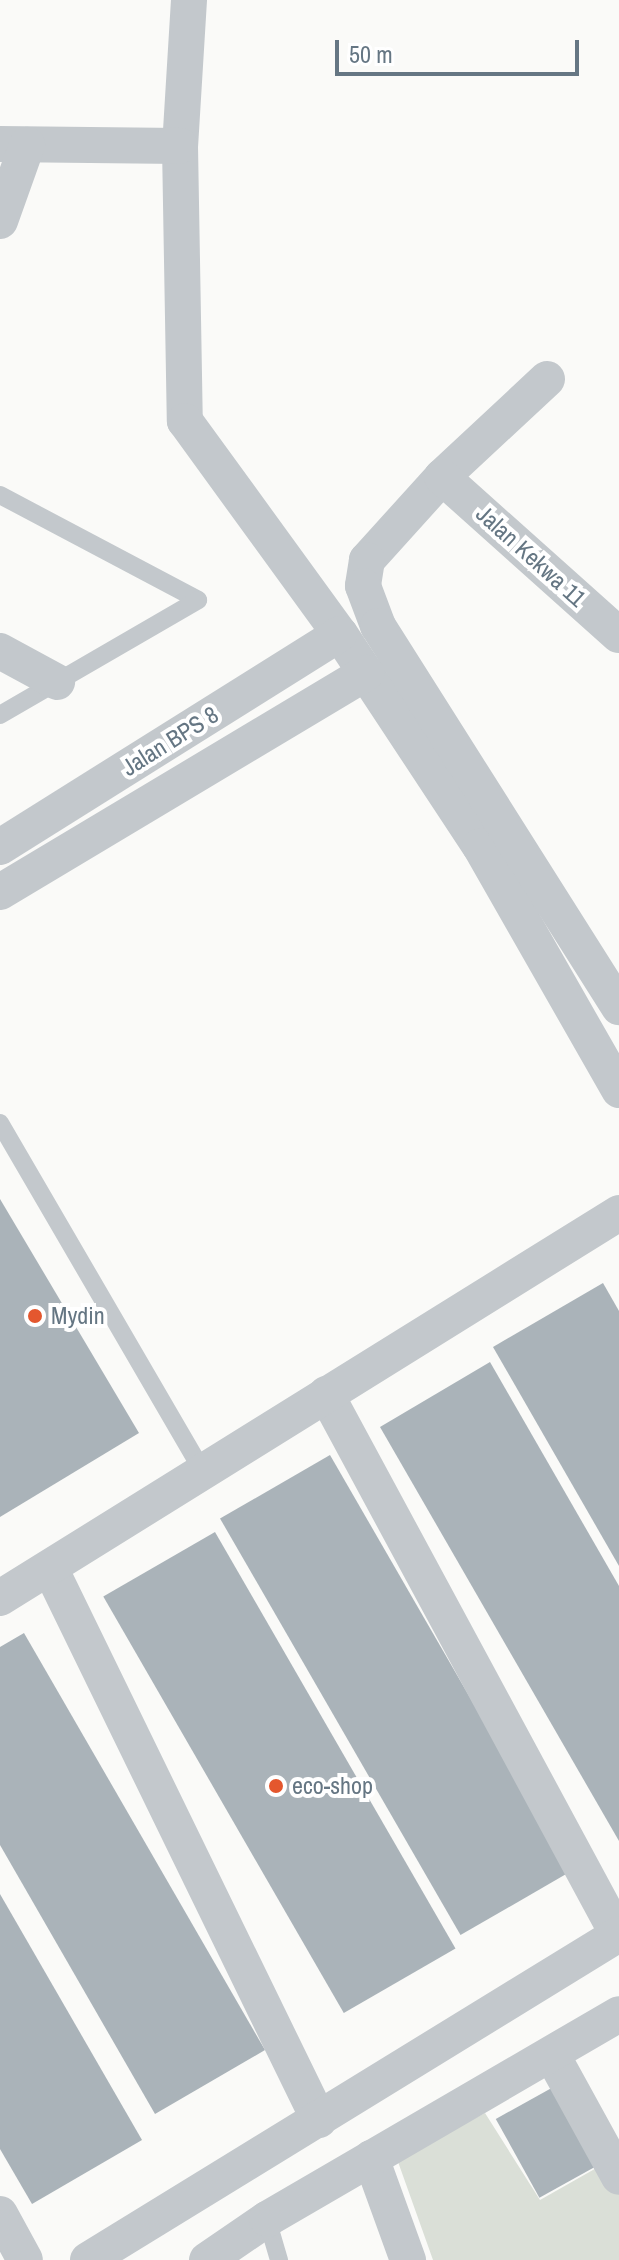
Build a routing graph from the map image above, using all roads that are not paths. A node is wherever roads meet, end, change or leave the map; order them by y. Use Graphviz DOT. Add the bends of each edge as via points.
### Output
graph roads {
  1 [pos="189,0"];
  2 [pos="13,144"];
  3 [pos="180,146"];
  4 [pos="0,221"];
  5 [pos="547,379"];
  6 [pos="442,477"];
  7 [pos="0,495"];
  8 [pos="340,634"];
  9 [pos="619,635"];
  10 [pos="0,651"];
  11 [pos="366,673"];
  12 [pos="57,682"];
  13 [pos="0,715"];
  14 [pos="0,847"];
  15 [pos="0,892"];
  16 [pos="619,1007"];
  17 [pos="619,1090"];
  18 [pos="0,1123"];
  19 [pos="615,1225"];
  20 [pos="326,1394"];
  21 [pos="202,1470"];
  22 [pos="50,1568"];
  23 [pos="0,1598"];
  24 [pos="618,1935"];
  25 [pos="619,2014"];
  26 [pos="552,2055"];
  27 [pos="319,2120"];
  28 [pos="371,2158"];
  29 [pos="616,2167"];
  30 [pos="0,2214"];
  31 [pos="267,2219"];
  32 [pos="25,2260"];
  33 [pos="88,2260"];
  34 [pos="207,2260"];
  35 [pos="279,2260"];
  36 [pos="408,2260"];
  1 -- 3 [label="street"];
  2 -- 3 [label="street"];
  2 -- 4 [label="street"];
  3 -- 8 [label="street" via="185,421"];
  5 -- 6 [label="street"];
  6 -- 9 [label="street, Jalan Kekwa 11"];
  6 -- 16 [label="street" via="367,560 367,605"];
  7 -- 12 [label="lane" via="198,600"];
  8 -- 11 [label="street"];
  8 -- 14 [label="street, Jalan BPS 8"];
  10 -- 12 [label="street"];
  11 -- 15 [label="street"];
  11 -- 17 [label="street" via="480,846"];
  12 -- 13 [label="lane"];
  18 -- 21 [label="lane"];
  19 -- 20 [label="street"];
  20 -- 21 [label="street"];
  20 -- 24 [label="street"];
  21 -- 22 [label="street"];
  22 -- 23 [label="street"];
  22 -- 27 [label="street"];
  24 -- 27 [label="street"];
  25 -- 26 [label="street"];
  26 -- 28 [label="street"];
  26 -- 29 [label="street"];
  27 -- 33 [label="street"];
  28 -- 31 [label="street"];
  28 -- 36 [label="street"];
  30 -- 32 [label="street"];
  31 -- 34 [label="street"];
  31 -- 35 [label="lane"];
}
